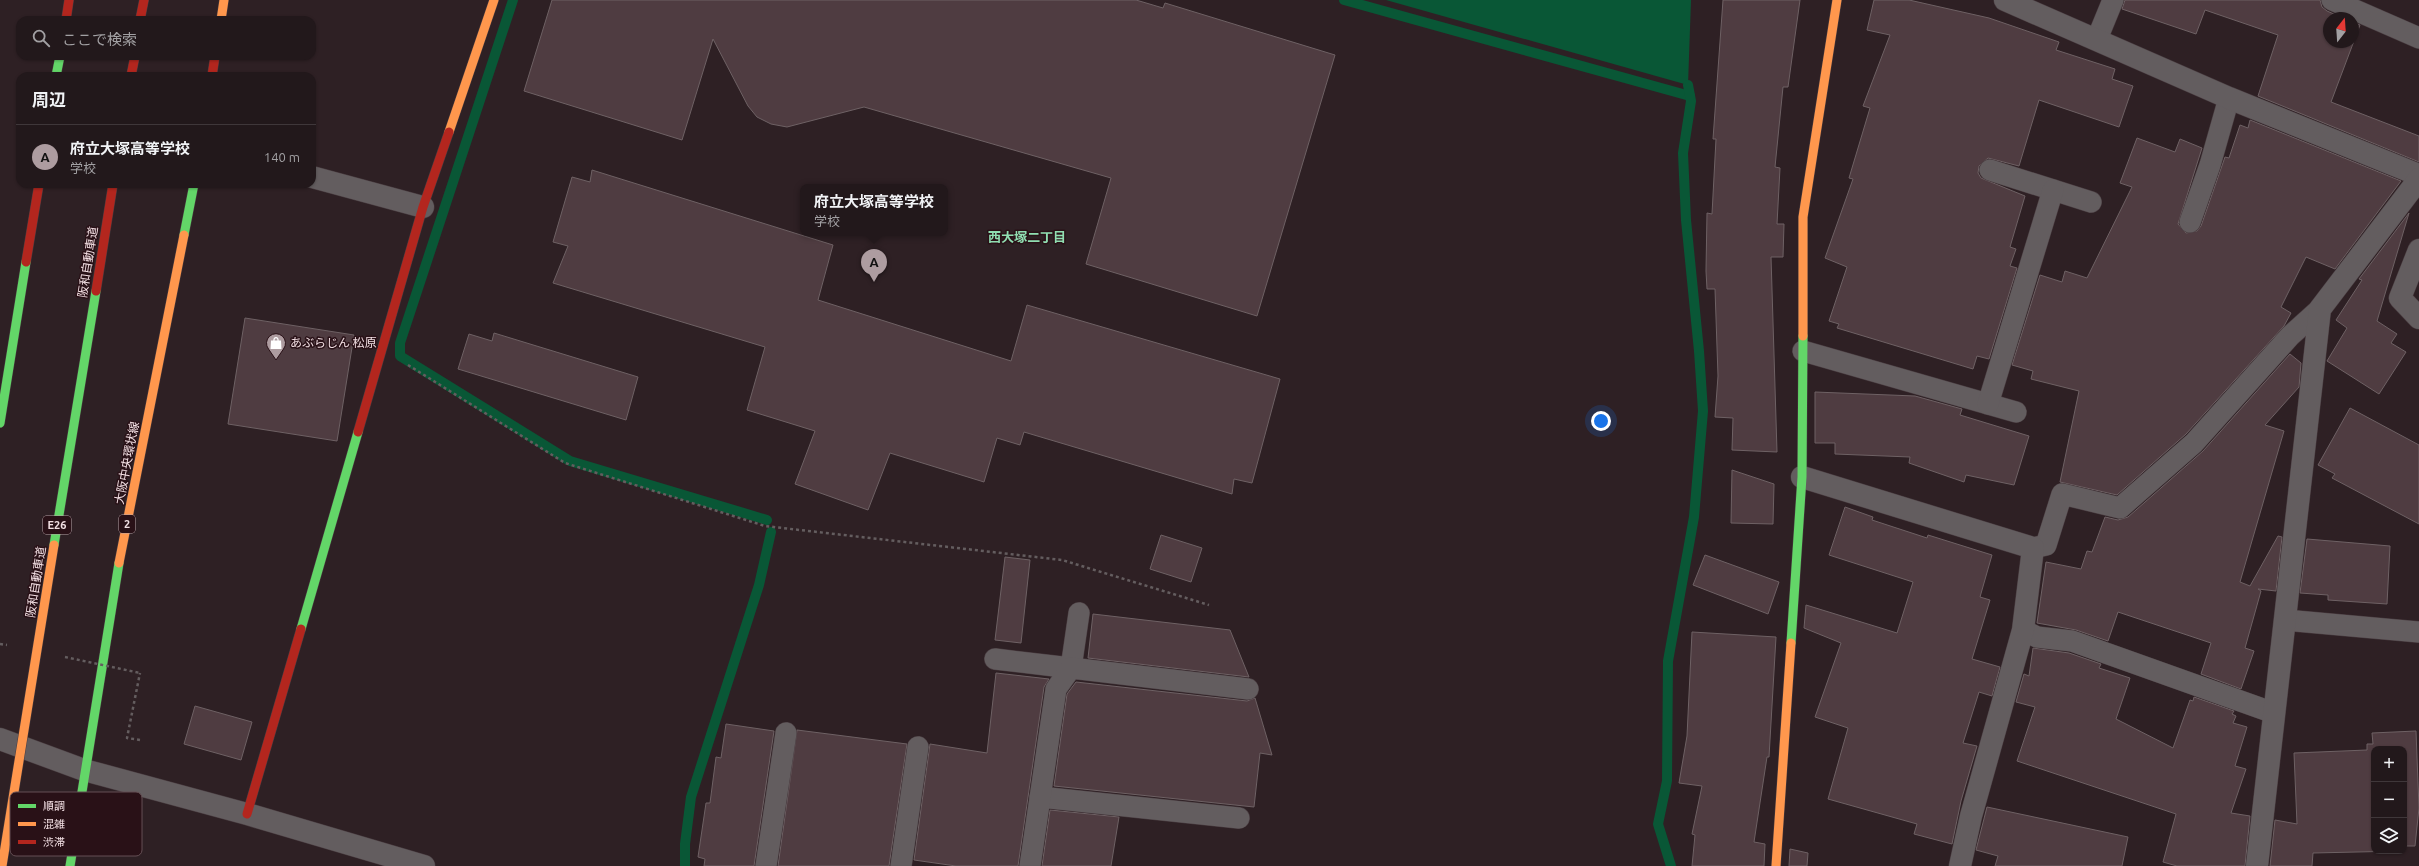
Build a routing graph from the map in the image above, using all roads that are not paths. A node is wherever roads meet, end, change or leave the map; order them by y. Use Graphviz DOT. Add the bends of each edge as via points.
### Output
graph roads {
  1 [pos="69,0"];
  2 [pos="144,0"];
  3 [pos="224,0"];
  4 [pos="494,0"];
  5 [pos="1837,0"];
  6 [pos="2005,0"];
  7 [pos="2113,0"];
  8 [pos="2332,0"];
  9 [pos="67,16"];
  10 [pos="141,16"];
  11 [pos="222,16"];
  12 [pos="2419,38"];
  13 [pos="2097,39"];
  14 [pos="59,60"];
  15 [pos="133,60"];
  16 [pos="214,60"];
  17 [pos="57,72"];
  18 [pos="132,72"];
  19 [pos="213,72"];
  20 [pos="2229,98"];
  21 [pos="1990,170"];
  22 [pos="2419,175"];
  23 [pos="316,178"];
  24 [pos="2419,179"];
  25 [pos="38,188"];
  26 [pos="113,188"];
  27 [pos="193,188"];
  28 [pos="2053,190"];
  29 [pos="2091,202"];
  30 [pos="423,206"];
  31 [pos="2190,222"];
  32 [pos="2419,250"];
  33 [pos="2320,309"];
  34 [pos="2419,318"];
  35 [pos="1803,351"];
  36 [pos="1988,404"];
  37 [pos="2016,412"];
  38 [pos="0,423"];
  39 [pos="1802,477"];
  40 [pos="2033,548"];
  41 [pos="1079,613"];
  42 [pos="2285,620"];
  43 [pos="2023,630"];
  44 [pos="2419,632"];
  45 [pos="995,659"];
  46 [pos="1071,668"];
  47 [pos="1248,689"];
  48 [pos="2274,713"];
  49 [pos="786,733"];
  50 [pos="0,739"];
  51 [pos="918,746"];
  52 [pos="84,770"];
  53 [pos="14,792"];
  54 [pos="81,792"];
  55 [pos="1040,797"];
  56 [pos="247,814"];
  57 [pos="10,817"];
  58 [pos="1239,818"];
  59 [pos="71,856"];
  60 [pos="2,866"];
  61 [pos="70,866"];
  62 [pos="424,866"];
  63 [pos="766,866"];
  64 [pos="901,866"];
  65 [pos="1030,866"];
  66 [pos="1776,866"];
  67 [pos="1960,866"];
  68 [pos="2258,866"];
  1 -- 9 [label="main road"];
  2 -- 10 [label="main road"];
  3 -- 11 [label="main road"];
  4 -- 30 [label="main road"];
  5 -- 35 [label="main road" via="1803,217"];
  6 -- 13 [label="street"];
  7 -- 13 [label="lane"];
  8 -- 12 [label="lane"];
  13 -- 20 [label="street"];
  14 -- 17 [label="main road"];
  15 -- 18 [label="main road"];
  16 -- 19 [label="main road"];
  20 -- 22 [label="street"];
  20 -- 31 [label="lane"];
  21 -- 28 [label="lane"];
  23 -- 30 [label="street"];
  24 -- 33 [label="street"];
  25 -- 38 [label="main road"];
  26 -- 53 [label="main road, 阪和自動車道 / E26, bridge"];
  27 -- 52 [label="main road, 大阪中央環状線 / 2" via="118,572"];
  28 -- 29 [label="lane"];
  28 -- 36 [label="lane"];
  30 -- 56 [label="main road"];
  32 -- 34 [label="street" via="2400,298"];
  33 -- 40 [label="lane" via="2290,336 2194,443 2120,508 2062,494 2046,545"];
  33 -- 42 [label="street"];
  35 -- 36 [label="lane"];
  35 -- 39 [label="main road"];
  36 -- 37 [label="lane"];
  39 -- 40 [label="street"];
  39 -- 66 [label="main road"];
  40 -- 43 [label="street"];
  41 -- 46 [label="lane"];
  42 -- 44 [label="lane"];
  42 -- 48 [label="street"];
  43 -- 48 [label="lane" via="2037,637 2072,641"];
  43 -- 67 [label="street" via="1971,816"];
  45 -- 46 [label="lane"];
  46 -- 47 [label="lane"];
  46 -- 55 [label="lane" via="1056,689"];
  48 -- 68 [label="street"];
  49 -- 63 [label="lane"];
  50 -- 52 [label="street"];
  51 -- 64 [label="lane"];
  52 -- 54 [label="main road, 大阪中央環状線 / 2"];
  52 -- 56 [label="street"];
  55 -- 58 [label="lane"];
  55 -- 65 [label="lane"];
  56 -- 62 [label="street"];
  57 -- 60 [label="main road, 阪和自動車道 / E26, bridge"];
  59 -- 61 [label="main road, 大阪中央環状線 / 2"];
}
